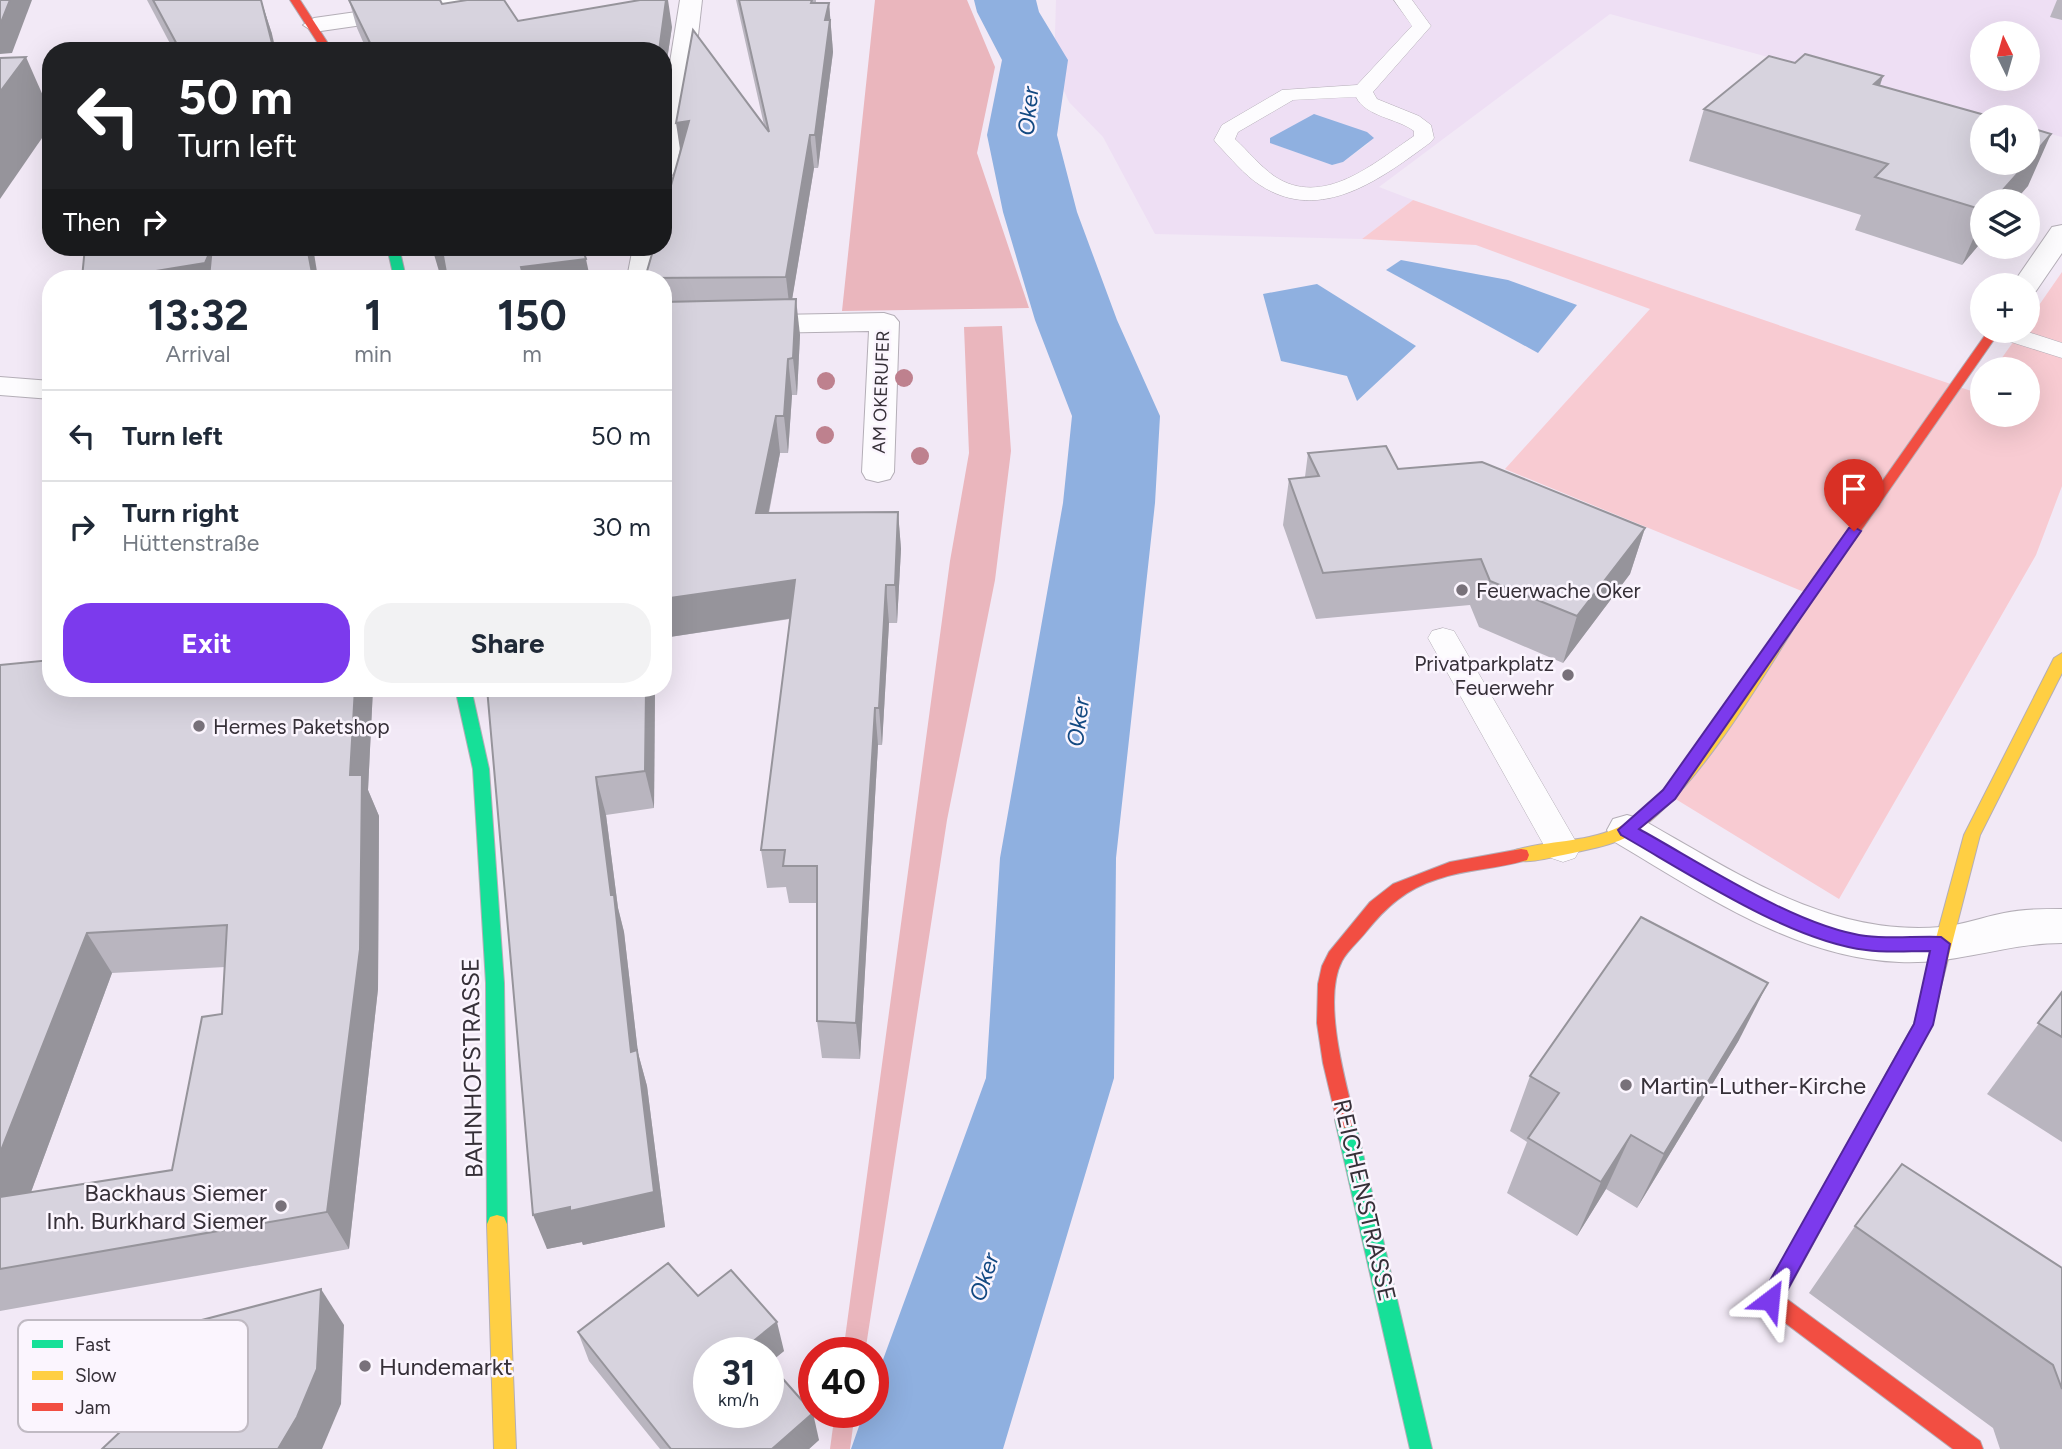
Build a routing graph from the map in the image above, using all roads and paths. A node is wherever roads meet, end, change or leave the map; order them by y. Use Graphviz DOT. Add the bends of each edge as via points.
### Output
graph roads {
  1 [pos="295,0"];
  2 [pos="487,0"];
  3 [pos="691,0"];
  4 [pos="1403,0"];
  5 [pos="314,25"];
  6 [pos="323,42"];
  7 [pos="1363,91"];
  8 [pos="672,124"];
  9 [pos="2062,233"];
  10 [pos="2034,273"];
  11 [pos="672,326"];
  12 [pos="1986,343"];
  13 [pos="2038,343"];
  14 [pos="2062,351"];
  15 [pos="0,386"];
  16 [pos="42,389"];
  17 [pos="877,472"];
  18 [pos="1443,638"];
  19 [pos="2062,658"];
  20 [pos="465,697"];
  21 [pos="1627,830"];
  22 [pos="1563,849"];
  23 [pos="2062,926"];
  24 [pos="1941,944"];
  25 [pos="505,1449"];
  26 [pos="1421,1449"];
  27 [pos="1972,1449"];
  1 -- 5 [label="street"];
  2 -- 5 [label="street"];
  3 -- 8 [label="street"];
  4 -- 7 [label="lane" via="1422,26"];
  5 -- 6 [label="street"];
  7 -- 7 [label="lane" via="1289,94 1229,129 1224,140 1269,181 1291,192 1321,193 1355,186 1424,138 1424,130 1412,120 1369,103"];
  9 -- 10 [label="street"];
  11 -- 17 [label="street, AM OKERUFER" via="884,322"];
  12 -- 21 [label="street" via="1669,795"];
  13 -- 14 [label="lane"];
  15 -- 16 [label="street"];
  18 -- 22 [label="lane"];
  19 -- 24 [label="street" via="1972,835"];
  20 -- 25 [label="street, BAHNHOFSTRASSE" via="481,769 495,983"];
  21 -- 22 [label="street"];
  21 -- 24 [label="street" via="1816,931 1866,943"];
  22 -- 26 [label="street, REICHENSTRASSE" via="1480,861 1423,877 1384,899 1331,966 1327,1007 1332,1063"];
  23 -- 24 [label="street" via="2016,928"];
  24 -- 27 [label="street" via="1923,1025 1770,1300"];
}
